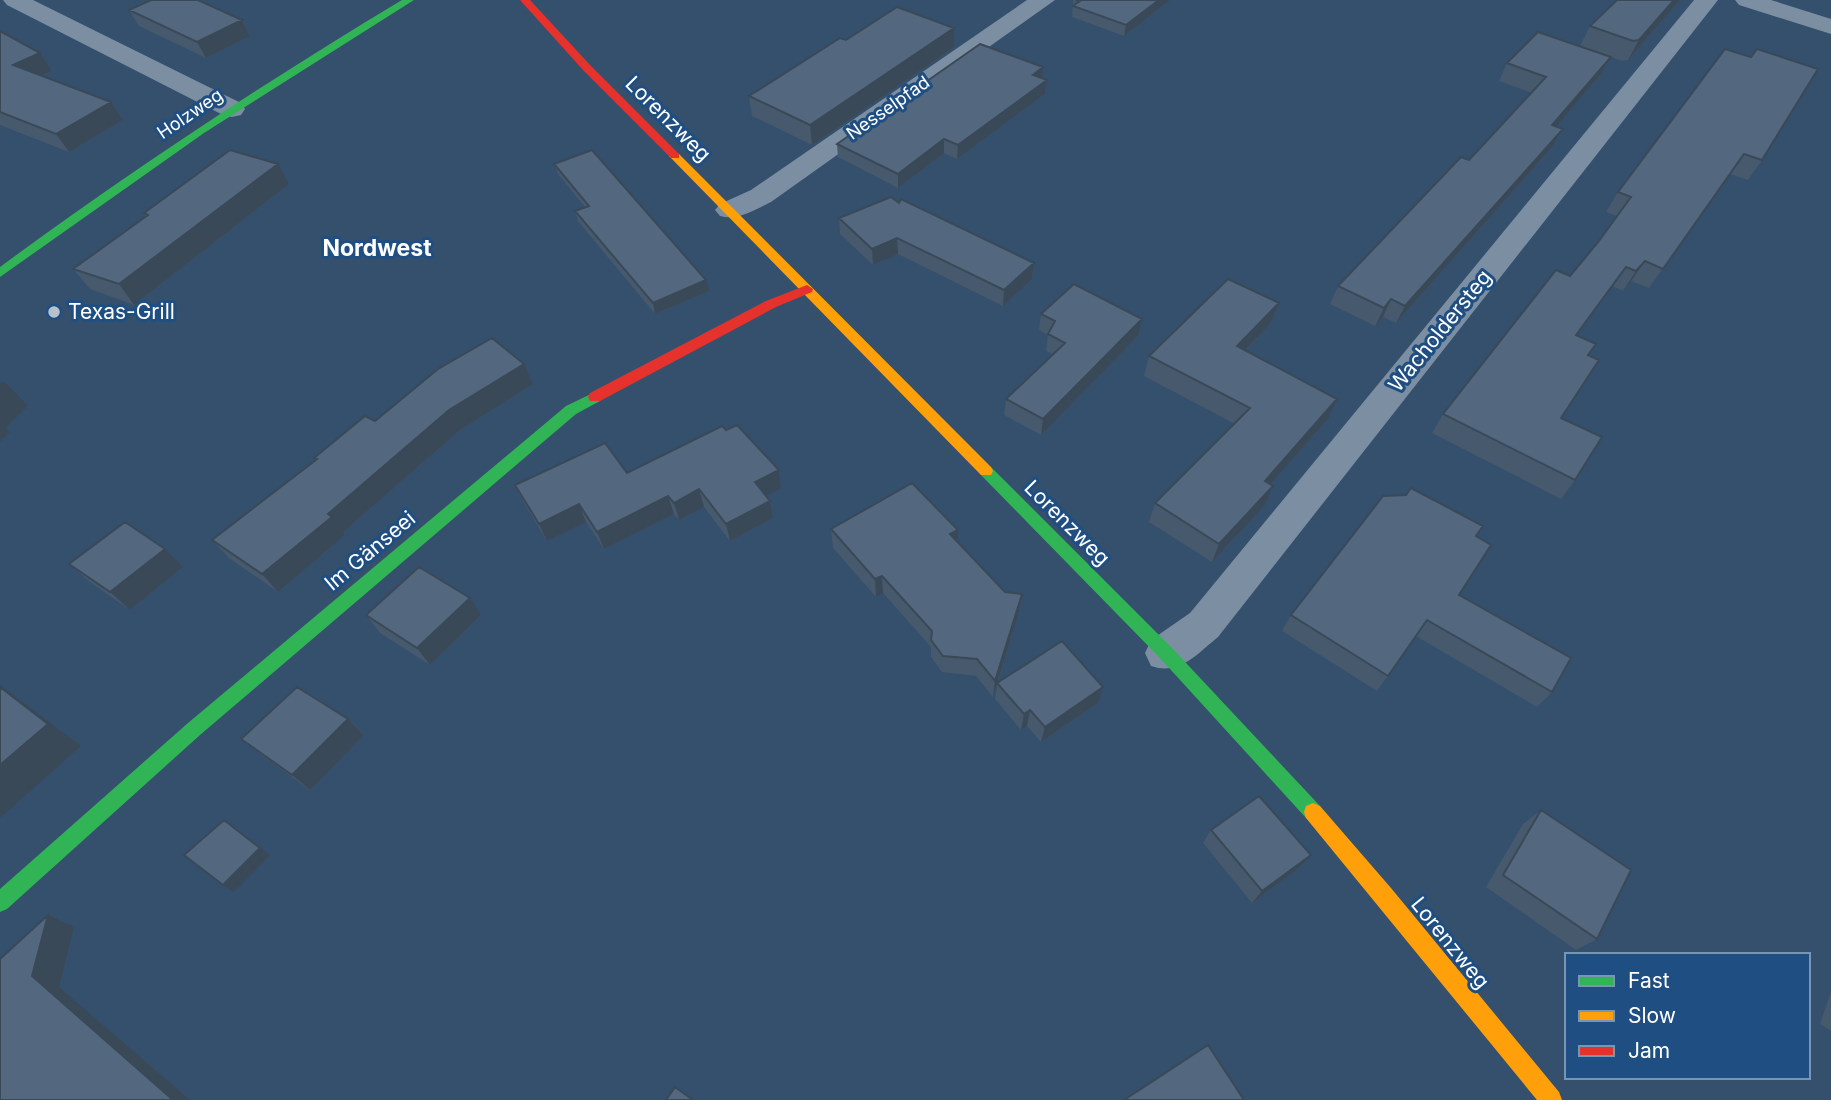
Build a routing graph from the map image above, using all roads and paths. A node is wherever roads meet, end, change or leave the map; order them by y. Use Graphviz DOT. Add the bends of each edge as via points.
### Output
graph roads {
  1 [pos="15,0"];
  2 [pos="409,0"];
  3 [pos="525,0"];
  4 [pos="1043,0"];
  5 [pos="1706,0"];
  6 [pos="1747,0"];
  7 [pos="1831,27"];
  8 [pos="232,109"];
  9 [pos="730,210"];
  10 [pos="0,273"];
  11 [pos="807,289"];
  12 [pos="1166,653"];
  13 [pos="0,902"];
  14 [pos="1551,1100"];
  1 -- 8 [label="street"];
  2 -- 8 [label="street, Holzweg"];
  3 -- 9 [label="street, Lorenzweg"];
  4 -- 9 [label="street, Nesselpfad" via="761,196"];
  5 -- 12 [label="street, Wacholdersteg" via="1204,625"];
  6 -- 7 [label="street"];
  8 -- 10 [label="street, Holzweg"];
  9 -- 11 [label="street, Lorenzweg"];
  11 -- 12 [label="street, Lorenzweg"];
  11 -- 13 [label="street, Im Gänseei" via="571,410 194,729"];
  12 -- 14 [label="street, Lorenzweg" via="1332,834"];
}
